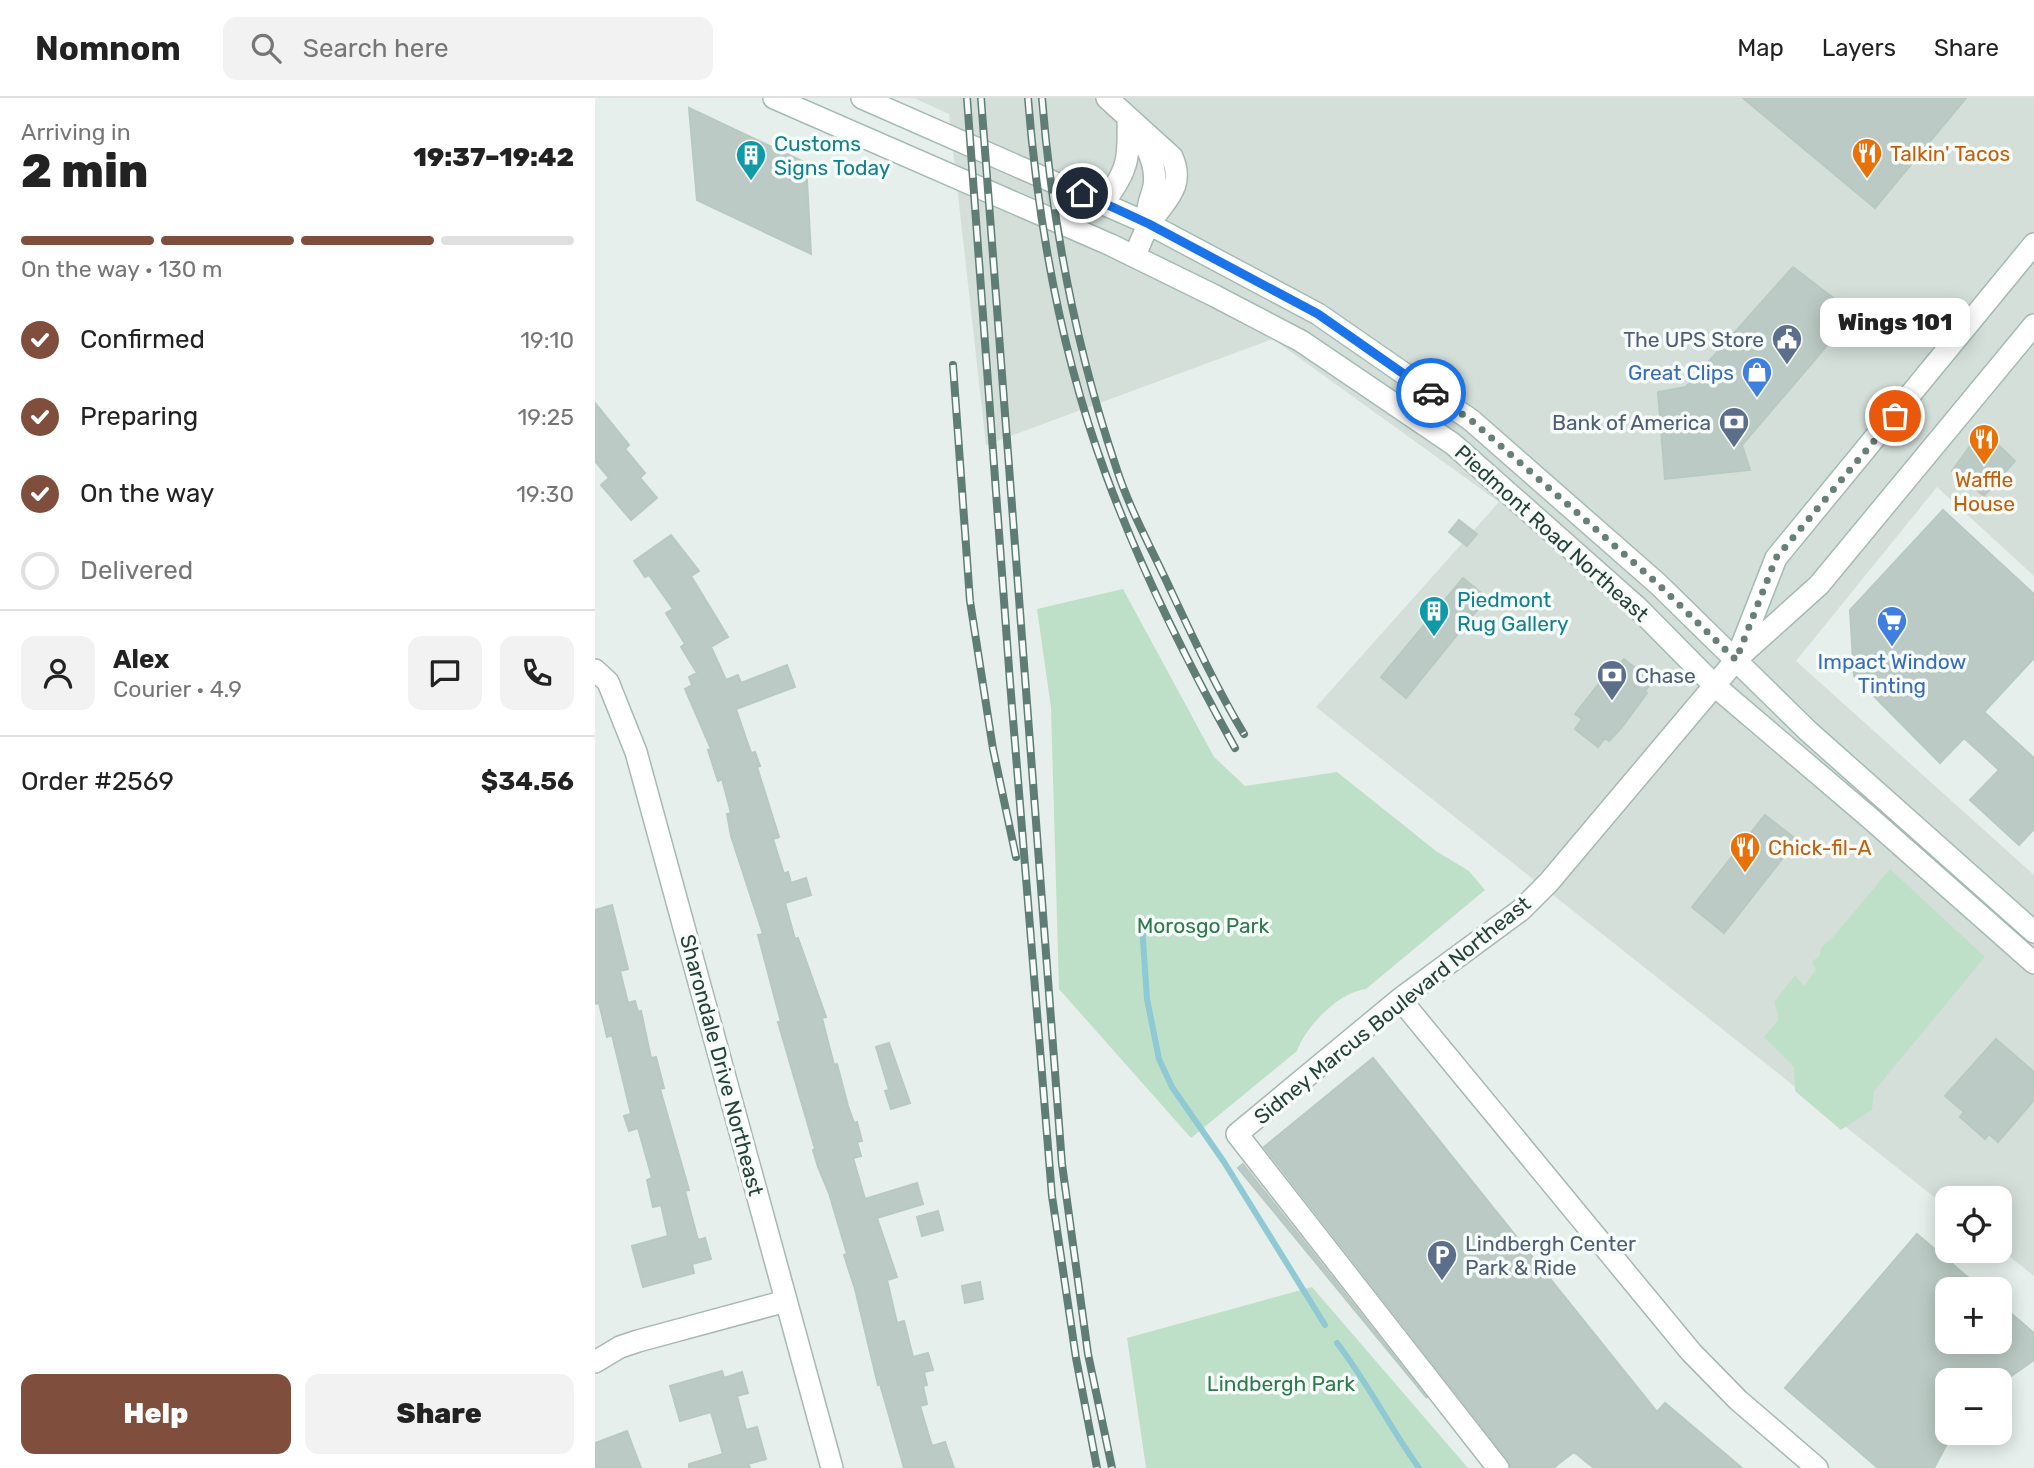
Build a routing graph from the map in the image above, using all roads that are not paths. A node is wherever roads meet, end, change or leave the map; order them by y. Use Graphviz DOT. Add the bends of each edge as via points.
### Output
graph roads {
  1 [pos="774,98"];
  2 [pos="862,98"];
  3 [pos="1107,98"];
  4 [pos="1128,116"];
  5 [pos="1104,202"];
  6 [pos="1149,224"];
  7 [pos="2034,244"];
  8 [pos="1135,256"];
  9 [pos="2034,325"];
  10 [pos="1736,660"];
  11 [pos="595,670"];
  12 [pos="1715,686"];
  13 [pos="2034,932"];
  14 [pos="2034,963"];
  15 [pos="1400,999"];
  16 [pos="786,1301"];
  17 [pos="595,1363"];
  18 [pos="832,1468"];
  19 [pos="1498,1468"];
  20 [pos="1817,1468"];
  1 -- 8 [label="main road, Piedmont Road Northeast"];
  2 -- 5 [label="main road, Piedmont Road Northeast"];
  3 -- 4 [label="main road"];
  4 -- 5 [label="main road" via="1129,158"];
  4 -- 6 [label="main road" via="1151,154 1154,185 1146,206"];
  5 -- 6 [label="main road, Piedmont Road Northeast"];
  6 -- 8 [label="main road"];
  6 -- 10 [label="main road, Piedmont Road Northeast" via="1318,314 1471,420 1658,584"];
  7 -- 10 [label="main road, Sidney Marcus Boulevard Northeast" via="1776,558"];
  8 -- 12 [label="main road, Piedmont Road Northeast" via="1301,341 1453,444 1637,607"];
  9 -- 10 [label="main road, Sidney Marcus Boulevard Northeast" via="1819,585"];
  10 -- 12 [label="main road, Sidney Marcus Boulevard Northeast"];
  10 -- 13 [label="main road, Piedmont Road Northeast" via="1808,731"];
  11 -- 16 [label="main road, Sharondale Drive Northeast" via="608,682 636,752"];
  12 -- 14 [label="main road, Piedmont Road Northeast"];
  12 -- 15 [label="main road, Sidney Marcus Boulevard Northeast" via="1521,910"];
  15 -- 19 [label="main road, Sidney Marcus Boulevard Northeast" via="1237,1134"];
  15 -- 20 [label="main road" via="1691,1352"];
  16 -- 17 [label="main road" via="638,1341"];
  16 -- 18 [label="main road, Sharondale Drive Northeast"];
}
